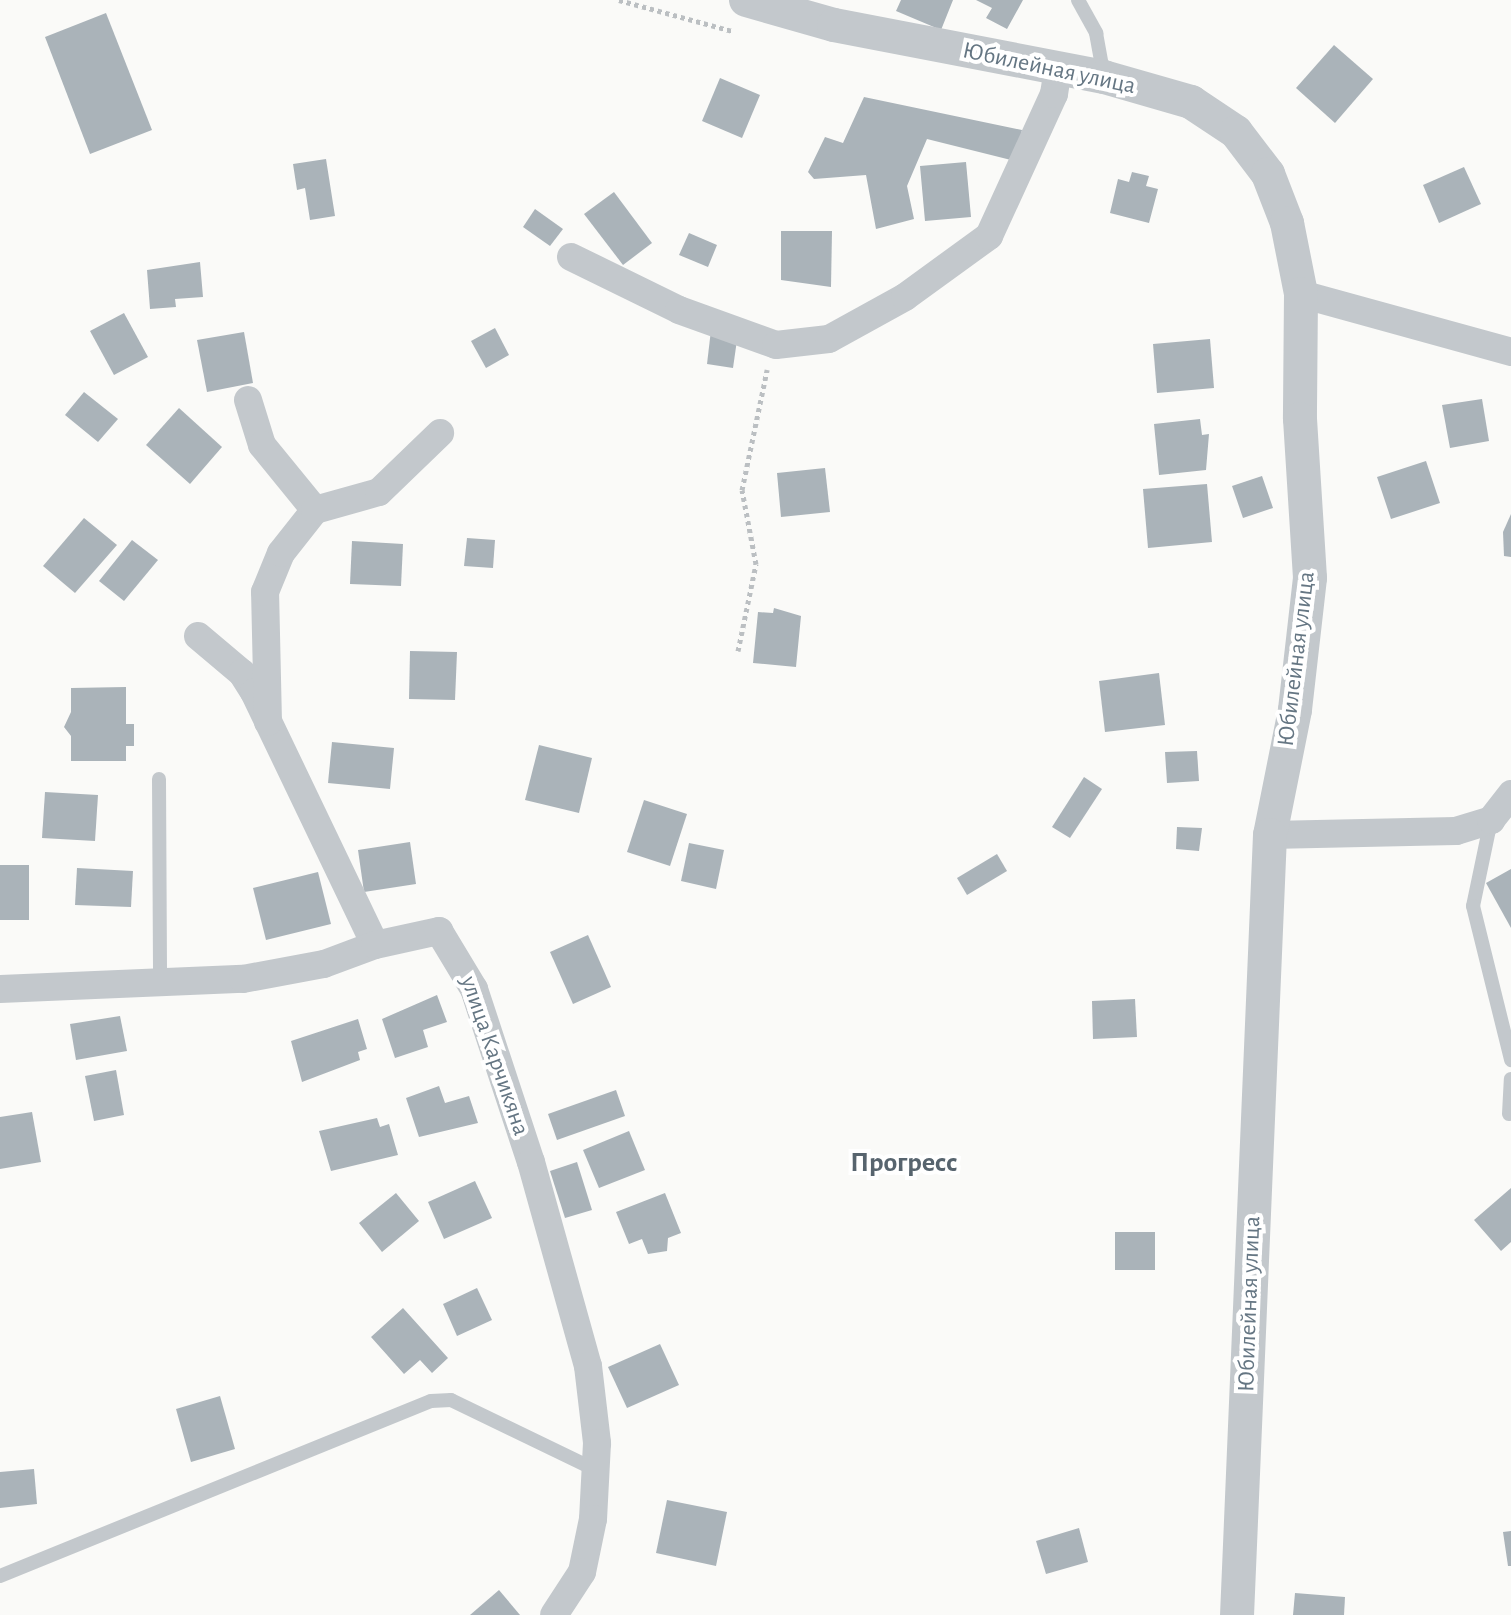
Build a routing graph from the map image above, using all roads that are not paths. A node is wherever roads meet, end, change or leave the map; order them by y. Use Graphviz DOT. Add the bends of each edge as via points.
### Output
graph roads {
  1 [pos="746,0"];
  2 [pos="1078,0"];
  3 [pos="1058,69"];
  4 [pos="1104,77"];
  5 [pos="571,257"];
  6 [pos="1301,294"];
  7 [pos="1511,352"];
  8 [pos="248,400"];
  9 [pos="440,433"];
  10 [pos="315,510"];
  11 [pos="198,636"];
  12 [pos="268,722"];
  13 [pos="159,779"];
  14 [pos="1511,794"];
  15 [pos="1491,820"];
  16 [pos="1270,835"];
  17 [pos="375,945"];
  18 [pos="160,982"];
  19 [pos="0,989"];
  20 [pos="1511,1060"];
  21 [pos="1511,1079"];
  22 [pos="1509,1114"];
  23 [pos="596,1470"];
  24 [pos="0,1576"];
  25 [pos="554,1615"];
  26 [pos="1237,1615"];
  1 -- 3 [label="street, Юбилейная улица" via="834,25"];
  2 -- 4 [label="lane" via="1096,33"];
  3 -- 4 [label="street, Юбилейная улица"];
  3 -- 5 [label="street" via="1054,94 989,236 905,297 829,339 776,345 679,310"];
  4 -- 6 [label="street, Юбилейная улица" via="1191,102 1236,132 1273,186 1287,223"];
  6 -- 7 [label="street"];
  6 -- 16 [label="street, Юбилейная улица" via="1300,419 1310,578 1295,710"];
  8 -- 10 [label="street" via="262,445"];
  9 -- 10 [label="street" via="379,492"];
  10 -- 12 [label="street" via="281,553 265,592"];
  11 -- 12 [label="street" via="242,673"];
  12 -- 17 [label="street"];
  13 -- 18 [label="lane"];
  14 -- 15 [label="street"];
  15 -- 16 [label="street" via="1456,831"];
  15 -- 20 [label="lane" via="1473,906"];
  16 -- 26 [label="street, Юбилейная улица"];
  17 -- 18 [label="street, улица Карчикяна" via="324,964 243,979"];
  17 -- 23 [label="street, улица Карчикяна" via="439,931 474,989 531,1162 588,1366"];
  18 -- 19 [label="street, улица Карчикяна"];
  21 -- 22 [label="lane"];
  23 -- 24 [label="lane" via="451,1400 431,1401"];
  23 -- 25 [label="street, улица Карчикяна" via="582,1572"];
}
